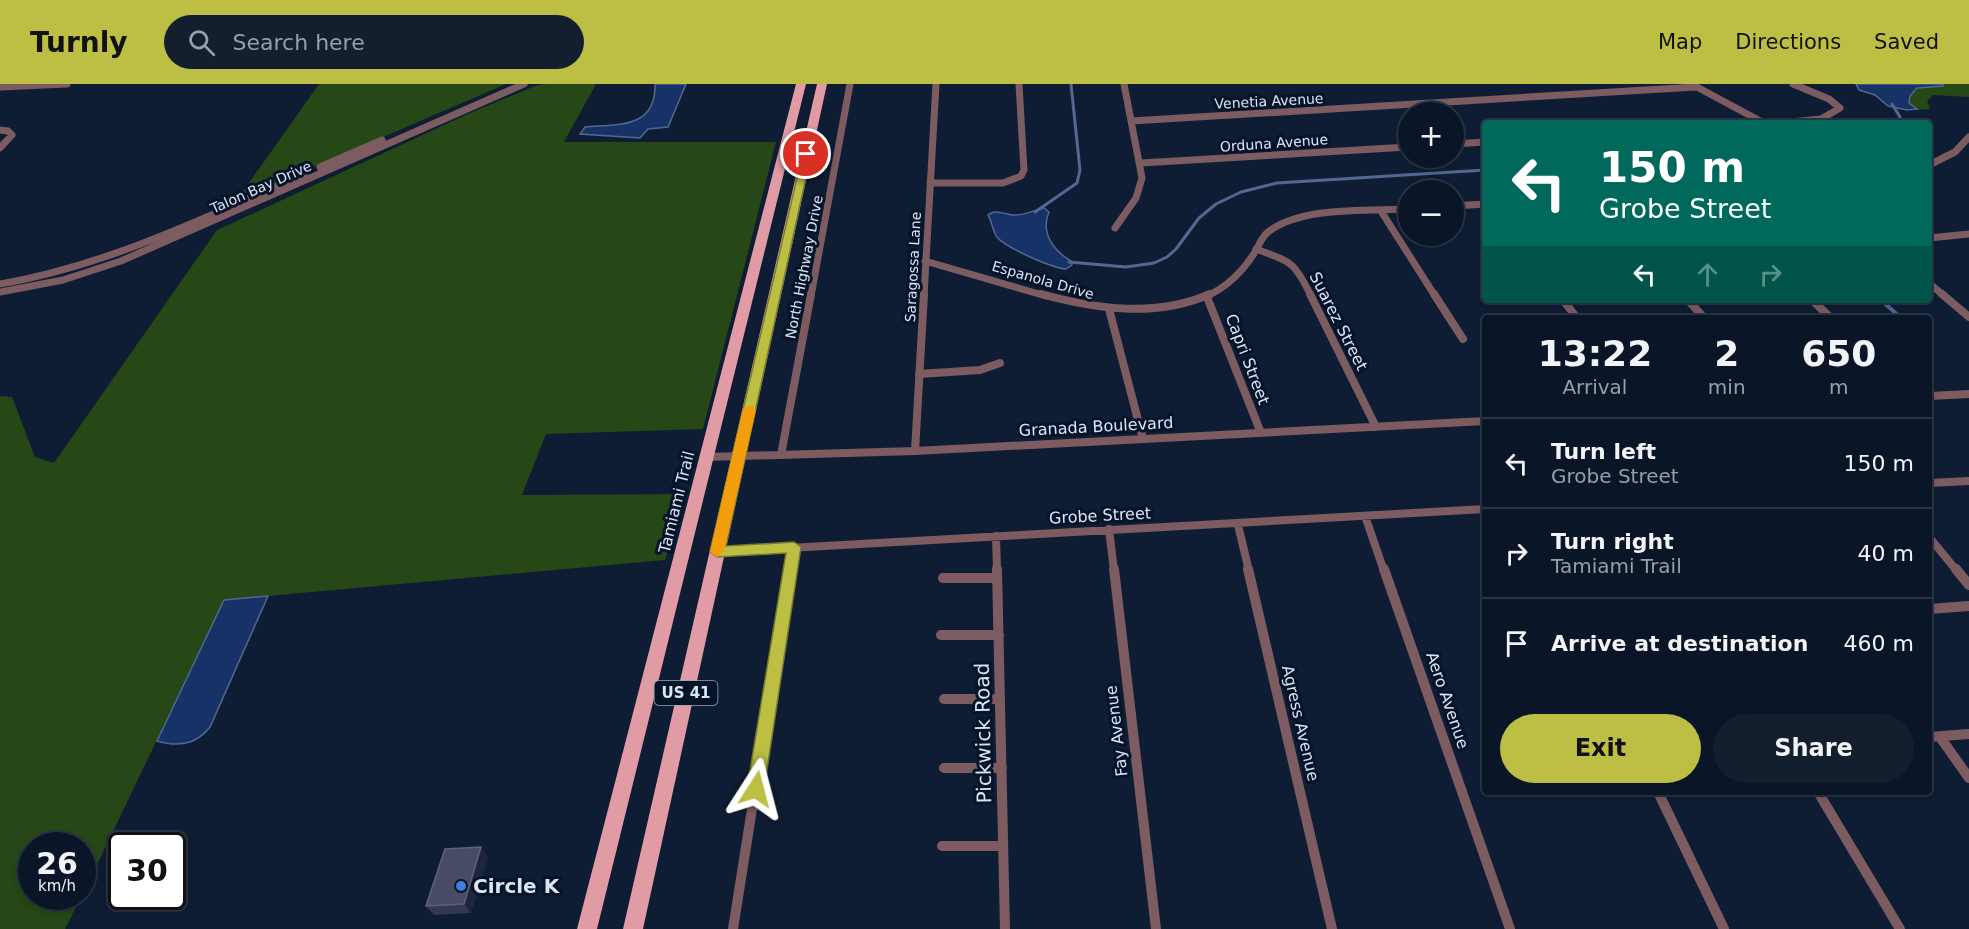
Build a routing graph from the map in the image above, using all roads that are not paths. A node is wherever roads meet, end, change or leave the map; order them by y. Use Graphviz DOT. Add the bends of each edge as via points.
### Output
graph roads {
  1 [pos="54,84"];
  2 [pos="68,84"];
  3 [pos="510,84"];
  4 [pos="524,84"];
  5 [pos="801,84"];
  6 [pos="822,84"];
  7 [pos="850,84"];
  8 [pos="936,84"];
  9 [pos="1019,84"];
  10 [pos="1124,84"];
  11 [pos="1793,84"];
  12 [pos="1693,86"];
  13 [pos="0,87"];
  14 [pos="1758,120"];
  15 [pos="1800,120"];
  16 [pos="1131,121"];
  17 [pos="0,130"];
  18 [pos="1969,137"];
  19 [pos="1482,142"];
  20 [pos="1464,143"];
  21 [pos="0,148"];
  22 [pos="1398,148"];
  23 [pos="1141,163"];
  24 [pos="1932,163"];
  25 [pos="930,183"];
  26 [pos="1482,204"];
  27 [pos="1464,205"];
  28 [pos="1398,210"];
  29 [pos="1380,211"];
  30 [pos="1115,228"];
  31 [pos="1969,234"];
  32 [pos="1932,238"];
  33 [pos="1257,249"];
  34 [pos="926,261"];
  35 [pos="0,284"];
  36 [pos="1932,285"];
  37 [pos="0,292"];
  38 [pos="1207,297"];
  39 [pos="1565,303"];
  40 [pos="1691,303"];
  41 [pos="1815,303"];
  42 [pos="1108,309"];
  43 [pos="1965,310"];
  44 [pos="1575,315"];
  45 [pos="1701,315"];
  46 [pos="1828,315"];
  47 [pos="1969,317"];
  48 [pos="1463,339"];
  49 [pos="1000,363"];
  50 [pos="919,374"];
  51 [pos="1969,394"];
  52 [pos="1932,396"];
  53 [pos="1482,421"];
  54 [pos="1376,427"];
  55 [pos="1260,433"];
  56 [pos="1143,439"];
  57 [pos="915,451"];
  58 [pos="782,455"];
  59 [pos="739,456"];
  60 [pos="707,457"];
  61 [pos="1969,481"];
  62 [pos="1932,483"];
  63 [pos="1482,509"];
  64 [pos="1365,516"];
  65 [pos="1238,525"];
  66 [pos="1109,529"];
  67 [pos="996,536"];
  68 [pos="1932,541"];
  69 [pos="794,547"];
  70 [pos="717,552"];
  71 [pos="943,578"];
  72 [pos="997,578"];
  73 [pos="1969,585"];
  74 [pos="1969,606"];
  75 [pos="1932,609"];
  76 [pos="941,635"];
  77 [pos="999,635"];
  78 [pos="944,699"];
  79 [pos="1000,699"];
  80 [pos="1969,734"];
  81 [pos="1934,737"];
  82 [pos="944,768"];
  83 [pos="1002,768"];
  84 [pos="1969,778"];
  85 [pos="1659,795"];
  86 [pos="1820,795"];
  87 [pos="942,846"];
  88 [pos="1003,846"];
  89 [pos="587,929"];
  90 [pos="633,929"];
  91 [pos="733,929"];
  92 [pos="1005,929"];
  93 [pos="1156,929"];
  94 [pos="1332,929"];
  95 [pos="1510,929"];
  96 [pos="1724,929"];
  97 [pos="1900,929"];
  1 -- 2 [label="street"];
  1 -- 13 [label="street"];
  3 -- 35 [label="street, Talon Bay Drive" via="115,256 60,273"];
  4 -- 37 [label="street, Talon Bay Drive" via="121,261 63,280"];
  5 -- 60 [label="main road, Tamiami Trail / US 41"];
  6 -- 59 [label="main road, US 41"];
  7 -- 58 [label="street, North Highway Drive"];
  8 -- 25 [label="street, Saragossa Lane"];
  9 -- 25 [label="street" via="1024,170 1021,176 1000,183"];
  10 -- 16 [label="street"];
  11 -- 15 [label="street" via="1840,107 1825,116"];
  12 -- 14 [label="street"];
  12 -- 16 [label="street, Venetia Avenue"];
  16 -- 23 [label="street"];
  17 -- 21 [label="street" via="12,135"];
  18 -- 24 [label="street" via="1954,152"];
  19 -- 20 [label="street"];
  22 -- 23 [label="street, Orduna Avenue"];
  23 -- 30 [label="street" via="1141,188"];
  25 -- 34 [label="street, Saragossa Lane"];
  26 -- 27 [label="street"];
  28 -- 29 [label="street, Espanola Drive"];
  29 -- 33 [label="street, Espanola Drive" via="1293,220 1267,233"];
  29 -- 48 [label="street"];
  31 -- 32 [label="street"];
  33 -- 38 [label="street, Espanola Drive" via="1232,280"];
  33 -- 54 [label="street, Suarez Street" via="1298,268"];
  34 -- 42 [label="street, Espanola Drive" via="1067,302"];
  34 -- 50 [label="street, Saragossa Lane"];
  36 -- 43 [label="street"];
  38 -- 42 [label="street, Espanola Drive" via="1159,309"];
  38 -- 55 [label="street, Capri Street"];
  39 -- 44 [label="street"];
  40 -- 45 [label="street"];
  41 -- 46 [label="street"];
  42 -- 56 [label="street"];
  43 -- 47 [label="street"];
  49 -- 50 [label="street" via="980,370"];
  50 -- 57 [label="street, Saragossa Lane"];
  51 -- 52 [label="street"];
  53 -- 54 [label="street, Granada Boulevard"];
  54 -- 55 [label="street, Granada Boulevard"];
  55 -- 56 [label="street, Granada Boulevard"];
  56 -- 57 [label="street, Granada Boulevard"];
  57 -- 58 [label="street, Granada Boulevard"];
  58 -- 59 [label="street, Granada Boulevard"];
  59 -- 60 [label="street, Granada Boulevard"];
  59 -- 70 [label="main road, US 41"];
  60 -- 89 [label="main road, Tamiami Trail / US 41"];
  61 -- 62 [label="street"];
  63 -- 64 [label="street, Grobe Street"];
  64 -- 65 [label="street, Grobe Street"];
  64 -- 95 [label="street, Aero Avenue"];
  65 -- 66 [label="street, Grobe Street"];
  65 -- 94 [label="street, Agress Avenue"];
  66 -- 67 [label="street, Grobe Street"];
  66 -- 93 [label="street, Fay Avenue"];
  67 -- 69 [label="street, Grobe Street"];
  67 -- 72 [label="street, Pickwick Road"];
  68 -- 73 [label="street"];
  69 -- 70 [label="street, Grobe Street"];
  69 -- 91 [label="street"];
  70 -- 90 [label="main road, US 41"];
  71 -- 72 [label="street"];
  72 -- 77 [label="street, Pickwick Road"];
  74 -- 75 [label="street"];
  76 -- 77 [label="street"];
  77 -- 79 [label="street, Pickwick Road"];
  78 -- 79 [label="street"];
  79 -- 83 [label="street, Pickwick Road"];
  80 -- 81 [label="street"];
  81 -- 84 [label="street"];
  82 -- 83 [label="street"];
  83 -- 88 [label="street, Pickwick Road"];
  85 -- 96 [label="street"];
  86 -- 97 [label="street"];
  87 -- 88 [label="street"];
  88 -- 92 [label="street, Pickwick Road"];
}
